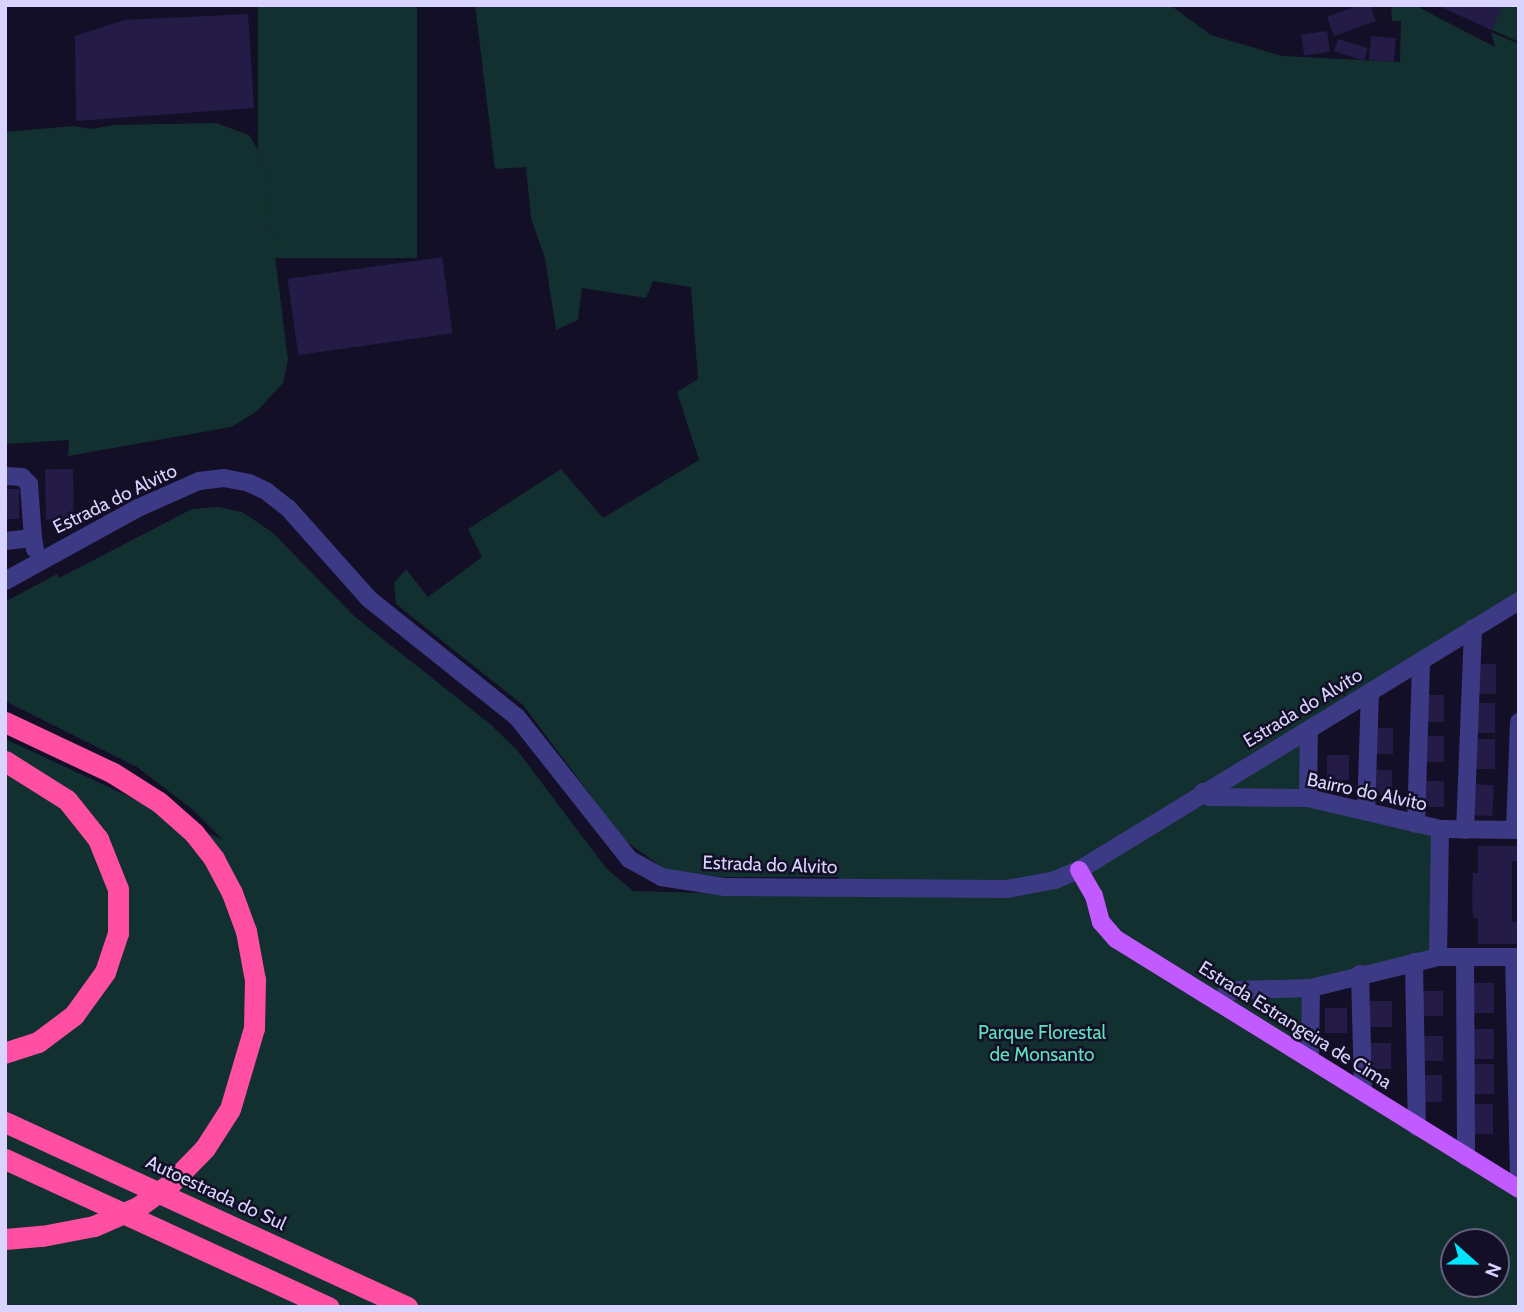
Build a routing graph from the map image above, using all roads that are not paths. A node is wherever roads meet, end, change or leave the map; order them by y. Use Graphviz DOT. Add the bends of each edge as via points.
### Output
graph roads {
  1 [pos="5,476"];
  2 [pos="33,538"];
  3 [pos="5,541"];
  4 [pos="37,563"];
  5 [pos="5,581"];
  6 [pos="1519,600"];
  7 [pos="1473,628"];
  8 [pos="1421,661"];
  9 [pos="1370,692"];
  10 [pos="5,722"];
  11 [pos="1519,722"];
  12 [pos="1309,730"];
  13 [pos="5,761"];
  14 [pos="1203,792"];
  15 [pos="1308,798"];
  16 [pos="1366,812"];
  17 [pos="1416,824"];
  18 [pos="1440,829"];
  19 [pos="1465,830"];
  20 [pos="1517,830"];
  21 [pos="1079,870"];
  22 [pos="1438,957"];
  23 [pos="1465,957"];
  24 [pos="1516,957"];
  25 [pos="1414,962"];
  26 [pos="1360,974"];
  27 [pos="1311,988"];
  28 [pos="1218,1003"];
  29 [pos="5,1053"];
  30 [pos="1310,1059"];
  31 [pos="1363,1092"];
  32 [pos="5,1122"];
  33 [pos="1417,1127"];
  34 [pos="1466,1157"];
  35 [pos="5,1159"];
  36 [pos="1519,1188"];
  37 [pos="5,1239"];
  38 [pos="328,1307"];
  39 [pos="408,1307"];
  1 -- 2 [label="street" via="22,477 29,484"];
  2 -- 3 [label="street"];
  2 -- 4 [label="street"];
  4 -- 5 [label="street, Estrada do Alvito"];
  4 -- 21 [label="street, Estrada do Alvito" via="138,508 200,481 224,478 249,483 288,508 369,599 517,717 615,843 644,870 704,886 1007,889 1034,886"];
  6 -- 7 [label="street, Estrada do Alvito"];
  7 -- 8 [label="street, Estrada do Alvito"];
  7 -- 19 [label="street"];
  8 -- 9 [label="street, Estrada do Alvito"];
  8 -- 17 [label="street"];
  9 -- 12 [label="street, Estrada do Alvito"];
  9 -- 16 [label="street"];
  10 -- 37 [label="highway, bridge" via="113,773 159,802 194,833 232,893 246,931 254,980 254,1028 230,1109 205,1148 171,1183 138,1207 94,1226"];
  11 -- 20 [label="street"];
  12 -- 14 [label="street, Estrada do Alvito"];
  12 -- 15 [label="street"];
  13 -- 29 [label="highway" via="67,800 98,839 118,888 118,933 106,972 74,1015 38,1042"];
  14 -- 15 [label="street, Bairro do Alvito" via="1210,797"];
  14 -- 21 [label="street, Estrada do Alvito"];
  15 -- 16 [label="street, Bairro do Alvito"];
  16 -- 17 [label="street, Bairro do Alvito"];
  17 -- 18 [label="street, Bairro do Alvito"];
  18 -- 19 [label="street, Bairro do Alvito"];
  18 -- 22 [label="street, Bairro do Alvito"];
  19 -- 20 [label="street, Bairro do Alvito"];
  21 -- 28 [label="main road, Estrada Estrangeira de Cima" via="1109,933"];
  22 -- 23 [label="street"];
  22 -- 25 [label="street"];
  23 -- 24 [label="street"];
  23 -- 34 [label="street"];
  24 -- 36 [label="street"];
  25 -- 26 [label="street"];
  25 -- 33 [label="street"];
  26 -- 27 [label="street"];
  26 -- 31 [label="street"];
  27 -- 28 [label="street" via="1237,990 1226,993"];
  27 -- 30 [label="street"];
  28 -- 30 [label="main road, Estrada Estrangeira de Cima"];
  30 -- 31 [label="main road, Estrada Estrangeira de Cima"];
  31 -- 33 [label="main road, Estrada Estrangeira de Cima"];
  32 -- 39 [label="highway, Autoestrada do Sul"];
  33 -- 34 [label="main road, Estrada Estrangeira de Cima"];
  34 -- 36 [label="main road, Estrada Estrangeira de Cima"];
  35 -- 38 [label="highway"];
}
